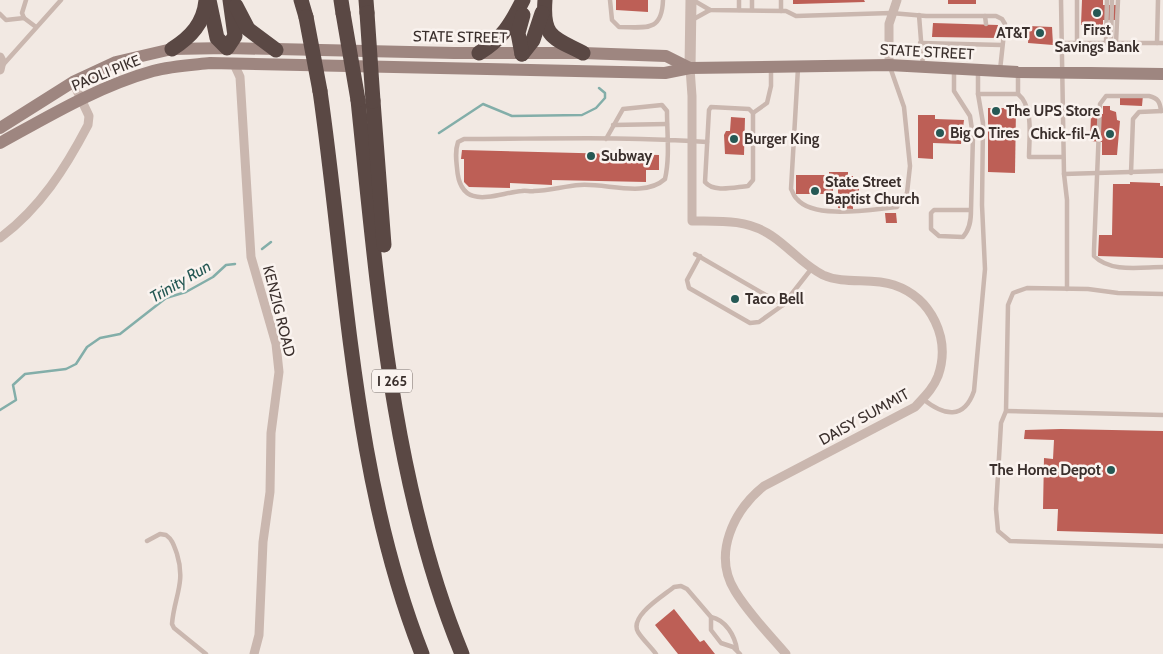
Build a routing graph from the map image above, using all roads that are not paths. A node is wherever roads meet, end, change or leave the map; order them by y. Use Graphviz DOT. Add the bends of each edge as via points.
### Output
graph roads {
  1 [pos="26,0"];
  2 [pos="61,0"];
  3 [pos="208,0"];
  4 [pos="231,0"];
  5 [pos="301,0"];
  6 [pos="523,0"];
  7 [pos="530,0"];
  8 [pos="545,0"];
  9 [pos="610,0"];
  10 [pos="662,0"];
  11 [pos="692,0"];
  12 [pos="739,0"];
  13 [pos="752,0"];
  14 [pos="781,0"];
  15 [pos="897,0"];
  16 [pos="1061,0"];
  17 [pos="1077,0"];
  18 [pos="1107,0"];
  19 [pos="1112,0"];
  20 [pos="1118,0"];
  21 [pos="1158,0"];
  22 [pos="342,6"];
  23 [pos="366,6"];
  24 [pos="710,10"];
  25 [pos="739,10"];
  26 [pos="752,10"];
  27 [pos="781,10"];
  28 [pos="892,13"];
  29 [pos="0,14"];
  30 [pos="919,15"];
  31 [pos="947,16"];
  32 [pos="958,16"];
  33 [pos="971,16"];
  34 [pos="985,16"];
  35 [pos="24,18"];
  36 [pos="690,21"];
  37 [pos="946,23"];
  38 [pos="959,24"];
  39 [pos="972,24"];
  40 [pos="986,24"];
  41 [pos="36,27"];
  42 [pos="944,37"];
  43 [pos="960,38"];
  44 [pos="972,38"];
  45 [pos="986,38"];
  46 [pos="1062,42"];
  47 [pos="920,43"];
  48 [pos="1077,43"];
  49 [pos="1108,43"];
  50 [pos="1116,43"];
  51 [pos="1157,43"];
  52 [pos="944,44"];
  53 [pos="959,44"];
  54 [pos="972,44"];
  55 [pos="1163,44"];
  56 [pos="986,45"];
  57 [pos="1002,45"];
  58 [pos="227,48"];
  59 [pos="172,49"];
  60 [pos="276,50"];
  61 [pos="479,53"];
  62 [pos="583,53"];
  63 [pos="522,54"];
  64 [pos="0,56"];
  65 [pos="234,64"];
  66 [pos="889,65"];
  67 [pos="772,67"];
  68 [pos="798,67"];
  69 [pos="923,67"];
  70 [pos="690,68"];
  71 [pos="1,69"];
  72 [pos="954,69"];
  73 [pos="522,70"];
  74 [pos="978,70"];
  75 [pos="1000,71"];
  76 [pos="1018,72"];
  77 [pos="1063,73"];
  78 [pos="1163,74"];
  79 [pos="73,82"];
  80 [pos="978,94"];
  81 [pos="1018,94"];
  82 [pos="81,99"];
  83 [pos="366,101"];
  84 [pos="1160,111"];
  85 [pos="753,113"];
  86 [pos="613,124"];
  87 [pos="667,124"];
  88 [pos="0,128"];
  89 [pos="606,139"];
  90 [pos="667,140"];
  91 [pos="692,141"];
  92 [pos="707,142"];
  93 [pos="0,143"];
  94 [pos="1062,157"];
  95 [pos="1163,172"];
  96 [pos="1131,173"];
  97 [pos="1064,174"];
  98 [pos="1098,175"];
  99 [pos="982,205"];
  100 [pos="971,208"];
  101 [pos="0,238"];
  102 [pos="1163,266"];
  103 [pos="812,268"];
  104 [pos="1067,289"];
  105 [pos="1163,294"];
  106 [pos="783,305"];
  107 [pos="923,399"];
  108 [pos="1006,411"];
  109 [pos="1163,415"];
  110 [pos="147,541"];
  111 [pos="1163,546"];
  112 [pos="711,617"];
  113 [pos="739,652"];
  114 [pos="206,654"];
  115 [pos="254,654"];
  116 [pos="422,654"];
  117 [pos="462,654"];
  118 [pos="656,654"];
  119 [pos="786,654"];
  1 -- 35 [label="lane" via="22,13"];
  2 -- 41 [label="lane"];
  3 -- 58 [label="highway" via="217,38"];
  3 -- 59 [label="highway" via="199,24"];
  4 -- 58 [label="highway" via="235,36"];
  4 -- 60 [label="highway" via="248,29"];
  5 -- 116 [label="highway, I 265, bridge" via="320,91 370,472 391,563"];
  6 -- 61 [label="highway" via="507,31"];
  7 -- 63 [label="highway" via="518,33"];
  8 -- 62 [label="highway" via="544,16 552,35 565,46"];
  8 -- 63 [label="highway" via="538,30"];
  9 -- 10 [label="lane" via="612,20 619,26 651,27 662,14"];
  11 -- 24 [label="lane"];
  11 -- 36 [label="street"];
  12 -- 25 [label="lane"];
  13 -- 26 [label="lane"];
  14 -- 27 [label="lane"];
  15 -- 28 [label="street"];
  16 -- 46 [label="lane"];
  17 -- 48 [label="lane"];
  18 -- 49 [label="lane"];
  19 -- 49 [label="lane"];
  20 -- 50 [label="lane"];
  21 -- 51 [label="lane"];
  22 -- 83 [label="highway, bridge"];
  23 -- 83 [label="highway, bridge"];
  24 -- 25 [label="lane"];
  24 -- 36 [label="lane"];
  25 -- 26 [label="lane"];
  26 -- 27 [label="lane"];
  27 -- 28 [label="lane" via="796,16"];
  28 -- 30 [label="lane"];
  28 -- 66 [label="street" via="888,35"];
  29 -- 35 [label="lane" via="6,20"];
  30 -- 31 [label="lane"];
  30 -- 47 [label="lane"];
  31 -- 32 [label="lane"];
  31 -- 37 [label="lane"];
  32 -- 33 [label="lane"];
  32 -- 38 [label="lane"];
  33 -- 34 [label="lane"];
  33 -- 39 [label="lane"];
  34 -- 40 [label="lane"];
  34 -- 57 [label="lane" via="1002,18 1005,24"];
  35 -- 41 [label="lane"];
  36 -- 70 [label="street"];
  41 -- 71 [label="lane"];
  42 -- 52 [label="lane"];
  43 -- 53 [label="lane"];
  44 -- 54 [label="lane"];
  45 -- 56 [label="lane"];
  46 -- 48 [label="lane"];
  46 -- 77 [label="lane"];
  47 -- 52 [label="lane"];
  47 -- 69 [label="lane"];
  48 -- 49 [label="lane"];
  49 -- 50 [label="lane"];
  50 -- 51 [label="lane"];
  51 -- 55 [label="lane"];
  52 -- 53 [label="lane"];
  53 -- 54 [label="lane"];
  54 -- 56 [label="lane"];
  56 -- 57 [label="lane"];
  57 -- 75 [label="lane"];
  58 -- 59 [label="main road, PAOLI PIKE"];
  58 -- 60 [label="main road, STATE STREET"];
  58 -- 65 [label="main road"];
  59 -- 79 [label="main road, PAOLI PIKE" via="116,62"];
  60 -- 61 [label="main road, STATE STREET"];
  61 -- 63 [label="main road, STATE STREET"];
  62 -- 63 [label="main road, STATE STREET"];
  62 -- 70 [label="main road, STATE STREET" via="666,56"];
  63 -- 73 [label="main road"];
  64 -- 71 [label="street"];
  65 -- 73 [label="main road, STATE STREET"];
  65 -- 82 [label="main road, PAOLI PIKE" via="210,63 155,71"];
  65 -- 115 [label="street, KENZIG ROAD" via="240,77 251,257 276,344 279,372 271,433 270,492 259,634"];
  66 -- 68 [label="main road, STATE STREET"];
  66 -- 68 [label="lane" via="904,107 910,166 907,193 897,207 838,212 810,208 797,200 791,189"];
  66 -- 69 [label="main road, STATE STREET"];
  67 -- 68 [label="main road, STATE STREET"];
  67 -- 70 [label="main road, STATE STREET"];
  67 -- 85 [label="lane" via="767,103"];
  69 -- 72 [label="main road, STATE STREET"];
  70 -- 73 [label="main road, STATE STREET" via="665,73"];
  70 -- 91 [label="street"];
  72 -- 74 [label="main road, STATE STREET"];
  72 -- 100 [label="lane" via="954,92 970,116 973,136"];
  74 -- 75 [label="main road, STATE STREET"];
  74 -- 80 [label="lane"];
  75 -- 76 [label="main road, STATE STREET"];
  76 -- 77 [label="main road, STATE STREET"];
  76 -- 81 [label="lane"];
  77 -- 78 [label="main road, STATE STREET"];
  77 -- 94 [label="lane"];
  79 -- 82 [label="street"];
  79 -- 88 [label="main road, PAOLI PIKE"];
  80 -- 81 [label="lane"];
  80 -- 99 [label="lane" via="983,123"];
  81 -- 94 [label="lane" via="1028,109 1029,157"];
  82 -- 93 [label="main road, PAOLI PIKE"];
  82 -- 101 [label="street" via="89,120 75,150 45,196"];
  83 -- 117 [label="highway, I 265" via="394,393 424,540 438,590"];
  84 -- 96 [label="lane" via="1138,112 1133,119"];
  84 -- 98 [label="lane" via="1160,102 1149,96 1103,98 1099,110"];
  85 -- 92 [label="lane" via="749,109 711,107"];
  85 -- 92 [label="lane" via="753,180 748,186 708,186 705,182"];
  86 -- 87 [label="lane"];
  86 -- 87 [label="lane" via="627,106 662,105 667,111"];
  86 -- 89 [label="lane"];
  87 -- 90 [label="lane"];
  89 -- 90 [label="lane"];
  89 -- 90 [label="lane" via="464,139 458,142 456,149 457,177 461,188 469,194 491,198 523,190 533,192 581,185 652,188 666,179"];
  90 -- 91 [label="lane"];
  91 -- 92 [label="lane"];
  91 -- 103 [label="street, DAISY SUMMIT" via="692,221 754,226 771,235"];
  94 -- 97 [label="lane"];
  95 -- 96 [label="lane"];
  96 -- 98 [label="lane"];
  97 -- 98 [label="lane"];
  97 -- 104 [label="lane"];
  98 -- 102 [label="lane" via="1094,256 1101,264 1115,267"];
  99 -- 100 [label="lane"];
  99 -- 107 [label="lane" via="984,286 974,391 966,407 956,412 934,408"];
  100 -- 100 [label="lane" via="968,232 963,236 934,234 931,229 934,210"];
  103 -- 106 [label="lane"];
  103 -- 107 [label="street, DAISY SUMMIT" via="825,276 843,280 892,284 918,297 928,308 941,336 943,350 937,378"];
  104 -- 105 [label="lane"];
  104 -- 108 [label="lane" via="1020,289 1009,298"];
  106 -- 106 [label="lane" via="697,255 687,280 689,288 750,323 759,322"];
  107 -- 119 [label="street, DAISY SUMMIT" via="902,415 764,486 738,512 727,545 730,580"];
  108 -- 109 [label="lane"];
  108 -- 111 [label="lane" via="1001,423 996,509 997,527 1005,538 1010,541"];
  110 -- 114 [label="lane" via="160,534 166,535 174,544 181,582 172,624"];
  112 -- 113 [label="lane" via="719,619 735,638"];
  112 -- 113 [label="lane" via="711,630 716,638"];
  112 -- 118 [label="lane" via="687,589 674,587 637,620 638,631"];
}
